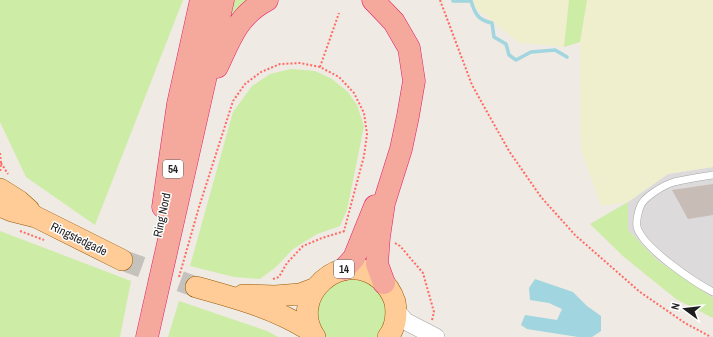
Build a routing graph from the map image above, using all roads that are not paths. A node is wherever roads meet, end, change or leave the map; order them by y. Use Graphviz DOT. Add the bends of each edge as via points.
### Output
graph roads {
  1 [pos="201,0"];
  2 [pos="210,0"];
  3 [pos="223,0"];
  4 [pos="267,0"];
  5 [pos="356,0"];
  6 [pos="373,0"];
  7 [pos="713,175"];
  8 [pos="0,189"];
  9 [pos="0,206"];
  10 [pos="36,217"];
  11 [pos="162,219"];
  12 [pos="122,260"];
  13 [pos="344,269"];
  14 [pos="179,280"];
  15 [pos="384,283"];
  16 [pos="316,288"];
  17 [pos="713,292"];
  18 [pos="224,295"];
  19 [pos="396,310"];
  20 [pos="314,334"];
  21 [pos="135,337"];
  22 [pos="148,337"];
  23 [pos="388,337"];
  24 [pos="436,337"];
  1 -- 11 [label="highway" via="178,104"];
  2 -- 11 [label="highway, Ring Nord / 54"];
  3 -- 14 [label="highway, 54"];
  4 -- 14 [label="highway" via="256,6 237,25 216,68"];
  5 -- 13 [label="highway" via="365,4 387,27 401,51 406,81 393,147 376,201 354,258"];
  6 -- 15 [label="highway" via="394,22 409,48 414,81 401,149 384,203 377,264"];
  7 -- 17 [label="lane" via="672,182 650,195 641,202 637,226 640,235 656,252 698,285"];
  8 -- 10 [label="main road, Ringstedgade" via="19,201"];
  9 -- 10 [label="main road, Ringstedgade"];
  10 -- 12 [label="main road, Ringstedgade"];
  11 -- 21 [label="highway, Ring Nord / 54"];
  13 -- 15 [label="main road, 14" via="366,271"];
  13 -- 16 [label="main road, 14" via="323,279"];
  14 -- 18 [label="main road, 14"];
  14 -- 22 [label="highway, 54"];
  15 -- 19 [label="main road, 14" via="394,300"];
  16 -- 18 [label="main road, 14" via="300,294 275,296"];
  16 -- 20 [label="main road, 14" via="308,305 309,323"];
  18 -- 20 [label="main road, 14" via="295,321"];
  19 -- 23 [label="main road, 14" via="395,323"];
  19 -- 24 [label="street" via="405,321"];
}
